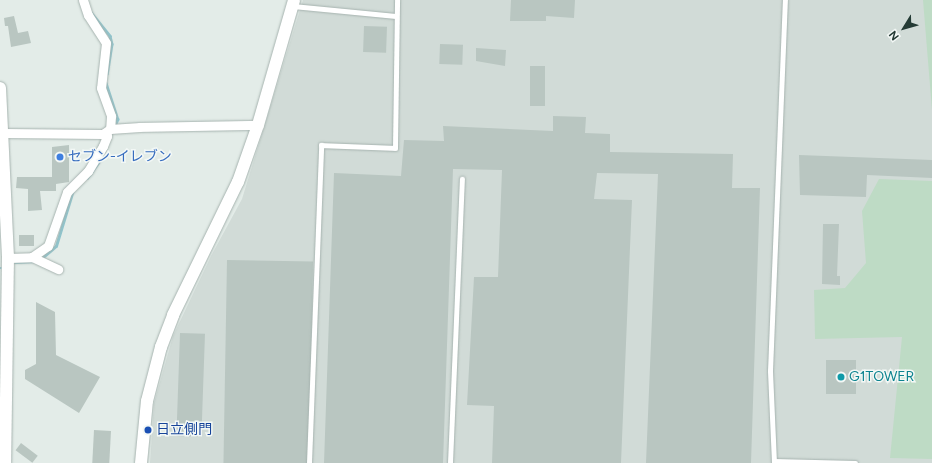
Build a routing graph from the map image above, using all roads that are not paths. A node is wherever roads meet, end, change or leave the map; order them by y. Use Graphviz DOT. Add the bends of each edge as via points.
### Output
graph roads {
  1 [pos="83,0"];
  2 [pos="397,0"];
  3 [pos="785,0"];
  4 [pos="294,3"];
  5 [pos="396,16"];
  6 [pos="0,88"];
  7 [pos="258,125"];
  8 [pos="111,130"];
  9 [pos="2,133"];
  10 [pos="462,179"];
  11 [pos="3,197"];
  12 [pos="32,257"];
  13 [pos="8,258"];
  14 [pos="58,268"];
  15 [pos="774,462"];
  16 [pos="5,463"];
  17 [pos="141,463"];
  18 [pos="309,463"];
  19 [pos="450,463"];
  20 [pos="855,463"];
  1 -- 8 [label="street" via="88,15 104,35 106,43 101,88 111,116"];
  2 -- 5 [label="lane"];
  3 -- 15 [label="lane" via="770,371"];
  4 -- 5 [label="lane"];
  4 -- 7 [label="street"];
  5 -- 18 [label="lane" via="395,148 322,145"];
  6 -- 9 [label="street"];
  7 -- 8 [label="street"];
  7 -- 17 [label="street" via="238,182 173,315 161,346 147,401"];
  8 -- 9 [label="street"];
  8 -- 12 [label="street" via="88,171 67,192 48,246"];
  9 -- 11 [label="street"];
  10 -- 19 [label="lane"];
  11 -- 13 [label="street"];
  12 -- 13 [label="street"];
  12 -- 14 [label="street"];
  13 -- 16 [label="street"];
  15 -- 20 [label="lane"];
}
